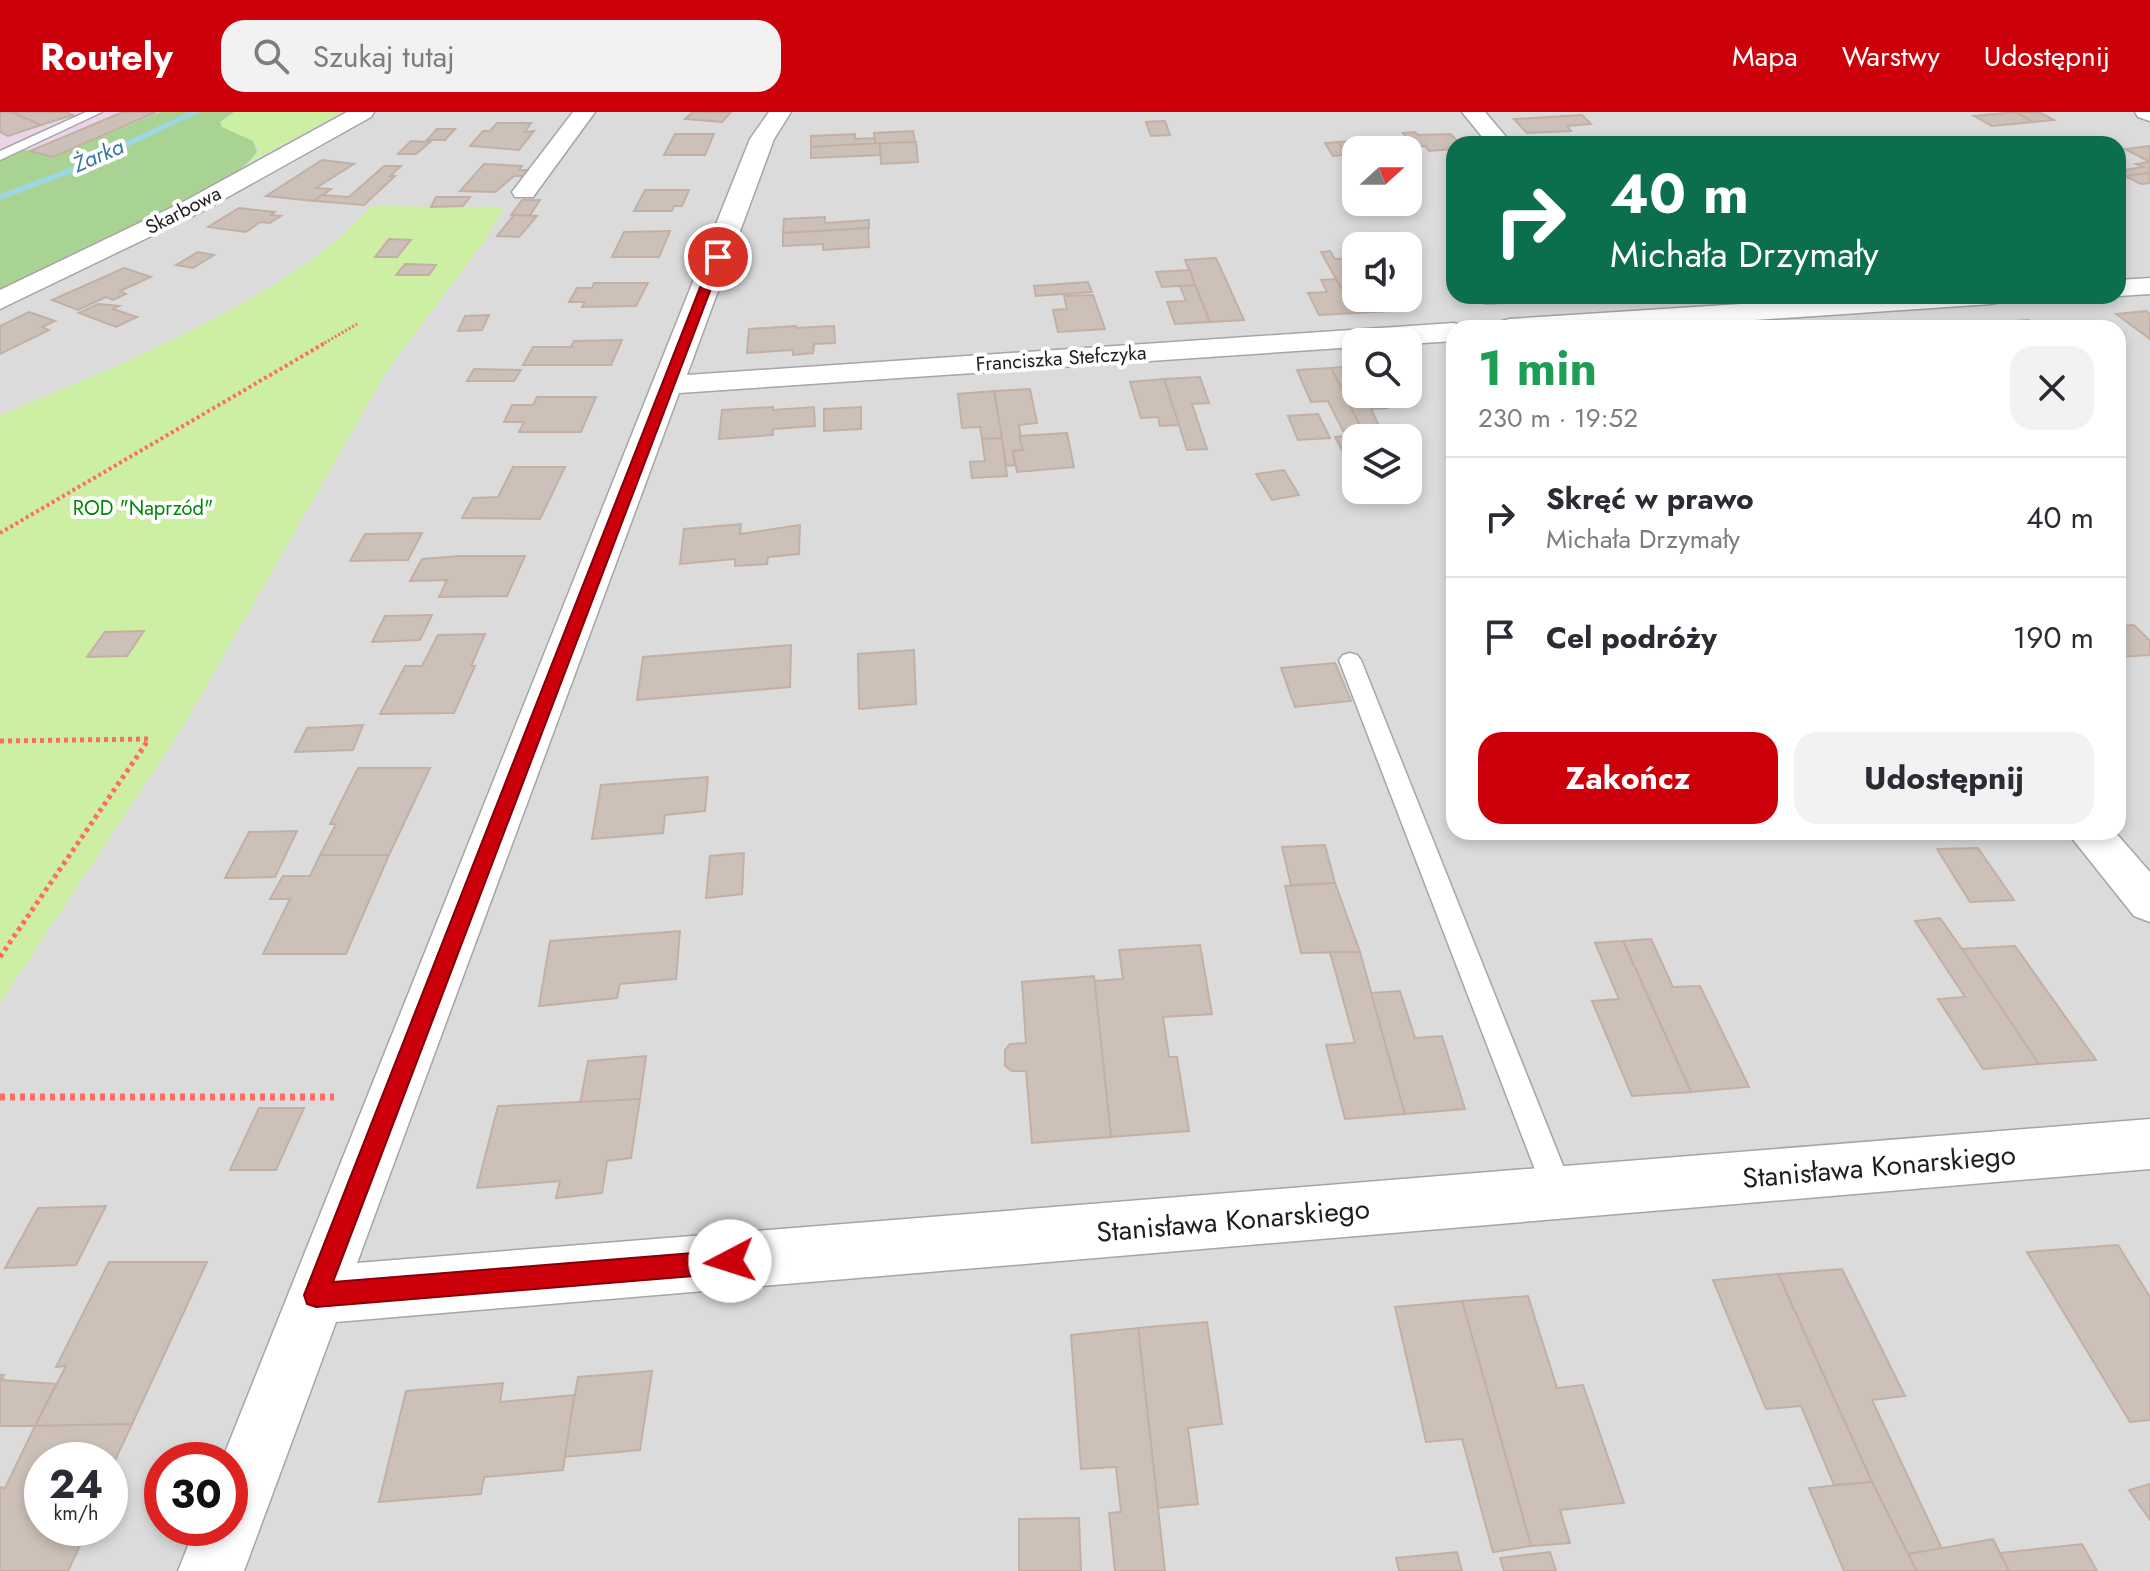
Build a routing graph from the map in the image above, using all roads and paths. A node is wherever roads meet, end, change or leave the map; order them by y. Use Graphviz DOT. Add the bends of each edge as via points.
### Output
graph roads {
  1 [pos="96,112"];
  2 [pos="363,112"];
  3 [pos="584,112"];
  4 [pos="780,112"];
  5 [pos="1473,112"];
  6 [pos="1493,136"];
  7 [pos="0,140"];
  8 [pos="21,146"];
  9 [pos="0,156"];
  10 [pos="524,192"];
  11 [pos="2150,286"];
  12 [pos="2126,288"];
  13 [pos="0,301"];
  14 [pos="1635,304"];
  15 [pos="1891,304"];
  16 [pos="1649,320"];
  17 [pos="1690,320"];
  18 [pos="357,324"];
  19 [pos="1446,333"];
  20 [pos="667,385"];
  21 [pos="0,533"];
  22 [pos="1350,660"];
  23 [pos="0,741"];
  24 [pos="2096,840"];
  25 [pos="2150,903"];
  26 [pos="0,957"];
  27 [pos="0,1097"];
  28 [pos="341,1097"];
  29 [pos="2150,1144"];
  30 [pos="1559,1193"];
  31 [pos="316,1295"];
  32 [pos="248,1474"];
  33 [pos="220,1546"];
  34 [pos="211,1571"];
  1 -- 8 [label="lane"];
  2 -- 13 [label="street, Skarbowa" via="192,207"];
  3 -- 10 [label="street"];
  4 -- 20 [label="street" via="762,139"];
  5 -- 6 [label="street"];
  7 -- 8 [label="lane"];
  8 -- 9 [label="lane"];
  11 -- 12 [label="street"];
  14 -- 16 [label="street"];
  15 -- 17 [label="street"];
  18 -- 21 [label="path"];
  19 -- 20 [label="street, Franciszka Stefczyka"];
  20 -- 31 [label="street"];
  22 -- 30 [label="lane"];
  23 -- 26 [label="path" via="149,739"];
  24 -- 25 [label="street"];
  27 -- 28 [label="path"];
  29 -- 30 [label="street, Stanisława Konarskiego"];
  30 -- 31 [label="street, Stanisława Konarskiego"];
  31 -- 32 [label="street"];
  33 -- 34 [label="street"];
}
